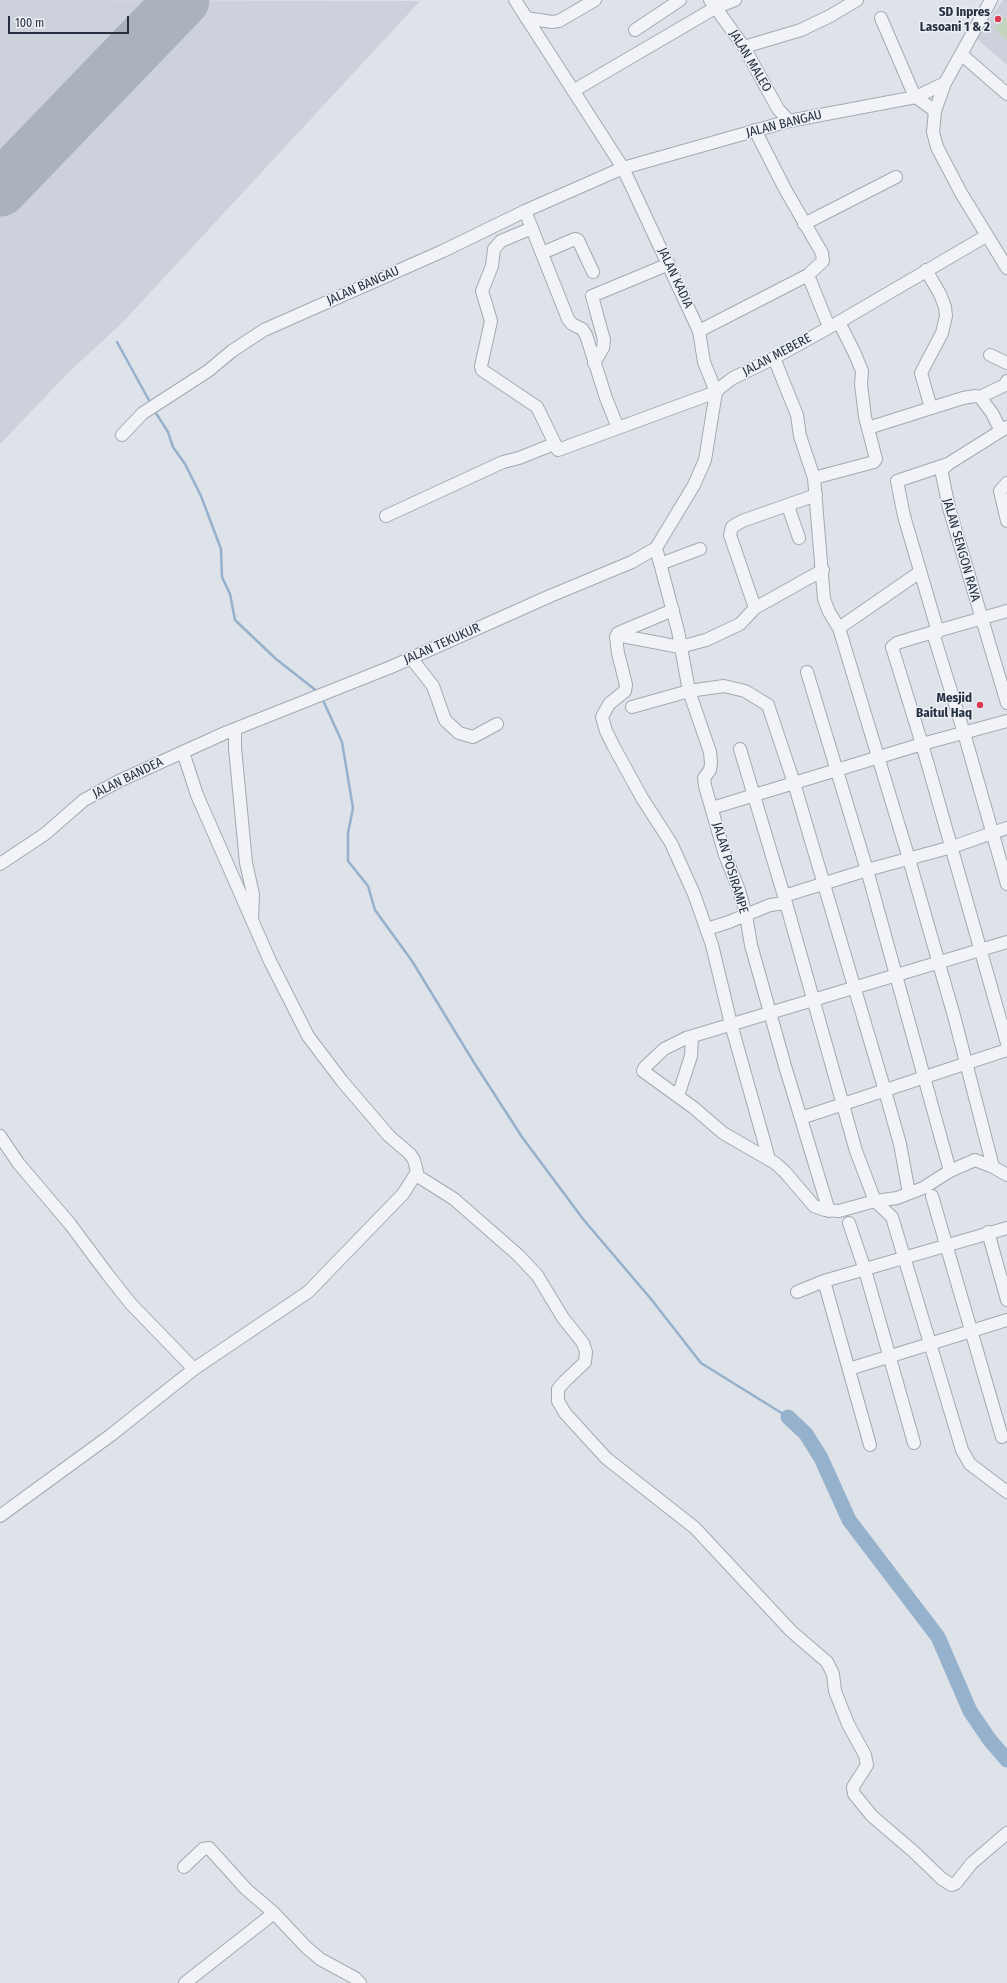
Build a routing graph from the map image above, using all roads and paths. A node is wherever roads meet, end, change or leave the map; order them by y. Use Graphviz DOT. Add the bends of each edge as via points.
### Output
graph roads {
  1 [pos="514,0"];
  2 [pos="595,0"];
  3 [pos="680,0"];
  4 [pos="735,0"];
  5 [pos="857,0"];
  6 [pos="991,0"];
  7 [pos="713,4"];
  8 [pos="526,18"];
  9 [pos="881,18"];
  10 [pos="635,30"];
  11 [pos="744,47"];
  12 [pos="961,54"];
  13 [pos="944,83"];
  14 [pos="573,91"];
  15 [pos="1007,94"];
  16 [pos="916,97"];
  17 [pos="935,111"];
  18 [pos="789,120"];
  19 [pos="755,130"];
  20 [pos="623,168"];
  21 [pos="896,177"];
  22 [pos="525,211"];
  23 [pos="804,224"];
  24 [pos="532,228"];
  25 [pos="986,236"];
  26 [pos="542,253"];
  27 [pos="669,264"];
  28 [pos="1007,268"];
  29 [pos="926,270"];
  30 [pos="593,272"];
  31 [pos="808,275"];
  32 [pos="834,324"];
  33 [pos="699,331"];
  34 [pos="990,355"];
  35 [pos="774,358"];
  36 [pos="594,363"];
  37 [pos="1007,363"];
  38 [pos="1007,381"];
  39 [pos="716,392"];
  40 [pos="980,397"];
  41 [pos="931,408"];
  42 [pos="618,428"];
  43 [pos="868,428"];
  44 [pos="1004,429"];
  45 [pos="122,435"];
  46 [pos="554,444"];
  47 [pos="948,464"];
  48 [pos="814,478"];
  49 [pos="1007,483"];
  50 [pos="816,495"];
  51 [pos="788,506"];
  52 [pos="386,516"];
  53 [pos="1007,521"];
  54 [pos="799,538"];
  55 [pos="656,548"];
  56 [pos="700,549"];
  57 [pos="660,564"];
  58 [pos="823,570"];
  59 [pos="920,572"];
  60 [pos="755,608"];
  61 [pos="674,610"];
  62 [pos="1007,611"];
  63 [pos="982,618"];
  64 [pos="839,628"];
  65 [pos="935,632"];
  66 [pos="617,635"];
  67 [pos="680,646"];
  68 [pos="410,658"];
  69 [pos="807,672"];
  70 [pos="689,692"];
  71 [pos="1007,703"];
  72 [pos="632,707"];
  73 [pos="1007,721"];
  74 [pos="497,724"];
  75 [pos="230,731"];
  76 [pos="964,733"];
  77 [pos="922,744"];
  78 [pos="740,749"];
  79 [pos="182,752"];
  80 [pos="879,758"];
  81 [pos="838,771"];
  82 [pos="794,783"];
  83 [pos="754,795"];
  84 [pos="712,808"];
  85 [pos="1007,828"];
  86 [pos="992,833"];
  87 [pos="952,847"];
  88 [pos="909,859"];
  89 [pos="0,864"];
  90 [pos="867,870"];
  91 [pos="824,884"];
  92 [pos="1007,884"];
  93 [pos="785,900"];
  94 [pos="746,915"];
  95 [pos="252,919"];
  96 [pos="707,929"];
  97 [pos="1007,942"];
  98 [pos="981,950"];
  99 [pos="939,962"];
  100 [pos="897,975"];
  101 [pos="854,988"];
  102 [pos="812,999"];
  103 [pos="771,1013"];
  104 [pos="731,1024"];
  105 [pos="692,1036"];
  106 [pos="1007,1043"];
  107 [pos="1007,1050"];
  108 [pos="966,1062"];
  109 [pos="924,1078"];
  110 [pos="885,1091"];
  111 [pos="678,1096"];
  112 [pos="842,1105"];
  113 [pos="801,1118"];
  114 [pos="0,1136"];
  115 [pos="769,1159"];
  116 [pos="993,1167"];
  117 [pos="950,1171"];
  118 [pos="416,1175"];
  119 [pos="1007,1175"];
  120 [pos="909,1193"];
  121 [pos="932,1196"];
  122 [pos="876,1201"];
  123 [pos="829,1211"];
  124 [pos="850,1223"];
  125 [pos="1007,1228"];
  126 [pos="988,1232"];
  127 [pos="946,1245"];
  128 [pos="905,1258"];
  129 [pos="865,1270"];
  130 [pos="824,1281"];
  131 [pos="797,1292"];
  132 [pos="1007,1300"];
  133 [pos="1007,1320"];
  134 [pos="972,1331"];
  135 [pos="930,1344"];
  136 [pos="889,1356"];
  137 [pos="194,1369"];
  138 [pos="849,1369"];
  139 [pos="1002,1437"];
  140 [pos="914,1443"];
  141 [pos="870,1445"];
  142 [pos="1007,1492"];
  143 [pos="0,1516"];
  144 [pos="1007,1833"];
  145 [pos="184,1867"];
  146 [pos="274,1913"];
  147 [pos="185,1983"];
  148 [pos="360,1983"];
  1 -- 8 [label="street"];
  2 -- 8 [label="street" via="555,22"];
  3 -- 10 [label="street"];
  4 -- 7 [label="street"];
  5 -- 11 [label="street" via="801,30"];
  6 -- 12 [label="street"];
  7 -- 11 [label="street, JALAN MALEO"];
  7 -- 14 [label="street"];
  8 -- 14 [label="street"];
  9 -- 16 [label="street"];
  11 -- 18 [label="street, JALAN MALEO" via="778,109"];
  12 -- 13 [label="street"];
  12 -- 15 [label="street"];
  13 -- 16 [label="street, JALAN BANGAU"];
  13 -- 17 [label="street"];
  14 -- 20 [label="street"];
  16 -- 17 [label="street"];
  16 -- 18 [label="street, JALAN BANGAU"];
  17 -- 25 [label="street" via="933,132 937,147"];
  18 -- 19 [label="street, JALAN BANGAU"];
  19 -- 20 [label="street, JALAN BANGAU"];
  19 -- 23 [label="street"];
  20 -- 22 [label="street, JALAN BANGAU"];
  20 -- 27 [label="street, JALAN KADIA"];
  21 -- 23 [label="street"];
  22 -- 24 [label="street"];
  22 -- 45 [label="street, JALAN BANGAU" via="443,251 264,330 208,371 143,413"];
  23 -- 31 [label="street" via="823,258 821,264"];
  24 -- 26 [label="street"];
  24 -- 46 [label="street" via="501,242 494,249 490,271 482,291 491,321 480,366 482,370 537,407"];
  25 -- 28 [label="street"];
  25 -- 29 [label="street, JALAN MEBERE"];
  26 -- 30 [label="street" via="578,240"];
  26 -- 36 [label="street" via="568,320 584,330"];
  27 -- 33 [label="street, JALAN KADIA"];
  27 -- 36 [label="street" via="592,296 604,340 603,348"];
  29 -- 32 [label="street, JALAN MEBERE"];
  29 -- 41 [label="street" via="940,294 946,316 942,334 921,373"];
  31 -- 32 [label="street"];
  31 -- 33 [label="street"];
  32 -- 35 [label="street, JALAN MEBERE"];
  32 -- 43 [label="street" via="855,354 862,371 862,398"];
  33 -- 39 [label="street, JALAN KADIA" via="704,362"];
  34 -- 37 [label="street"];
  35 -- 39 [label="street, JALAN MEBERE" via="733,378"];
  35 -- 48 [label="street" via="797,415 800,436"];
  36 -- 42 [label="street"];
  38 -- 40 [label="street" via="1005,385"];
  39 -- 42 [label="street, JALAN MEBERE"];
  39 -- 55 [label="street" via="705,460 694,484"];
  40 -- 41 [label="street" via="963,398"];
  40 -- 44 [label="street"];
  41 -- 43 [label="street"];
  42 -- 46 [label="street, JALAN MEBERE" via="559,450"];
  43 -- 48 [label="street" via="875,461"];
  44 -- 47 [label="street"];
  46 -- 52 [label="street" via="503,462"];
  47 -- 59 [label="street" via="897,480"];
  47 -- 63 [label="street, JALAN SENGON RAYA" via="942,472 943,487"];
  48 -- 50 [label="street"];
  49 -- 53 [label="street" via="1000,491"];
  50 -- 51 [label="street"];
  50 -- 58 [label="street"];
  51 -- 54 [label="street"];
  51 -- 60 [label="street" via="742,521 731,530 730,535"];
  55 -- 57 [label="street, JALAN POSIRAMPE"];
  55 -- 68 [label="street, JALAN TEKUKUR" via="632,562"];
  56 -- 57 [label="street"];
  57 -- 61 [label="street, JALAN POSIRAMPE"];
  58 -- 60 [label="street"];
  58 -- 64 [label="street" via="824,599"];
  59 -- 64 [label="street"];
  59 -- 65 [label="street"];
  60 -- 67 [label="street" via="740,624 706,640"];
  61 -- 66 [label="street" via="619,631"];
  61 -- 67 [label="street, JALAN POSIRAMPE"];
  62 -- 63 [label="street"];
  63 -- 65 [label="street"];
  63 -- 71 [label="street, JALAN SENGON RAYA"];
  64 -- 80 [label="street"];
  65 -- 76 [label="street"];
  65 -- 77 [label="street" via="897,643 892,647"];
  66 -- 67 [label="street"];
  66 -- 96 [label="street" via="618,653 626,685 625,691 609,704 603,713 603,723 642,798 677,855"];
  67 -- 70 [label="street, JALAN POSIRAMPE"];
  68 -- 74 [label="street" via="433,686 445,720 459,733 473,737"];
  68 -- 75 [label="street, JALAN TEKUKUR"];
  69 -- 81 [label="street"];
  70 -- 72 [label="street"];
  70 -- 82 [label="street" via="724,686 745,691 768,705"];
  70 -- 84 [label="street, JALAN POSIRAMPE" via="710,752 710,769 704,780"];
  73 -- 76 [label="street"];
  75 -- 79 [label="street, JALAN BANDEA"];
  75 -- 95 [label="street" via="235,748 246,863 253,894"];
  76 -- 77 [label="street"];
  76 -- 86 [label="street"];
  77 -- 80 [label="street"];
  77 -- 87 [label="street"];
  78 -- 83 [label="street"];
  79 -- 89 [label="street, JALAN BANDEA" via="90,795 45,834"];
  79 -- 95 [label="street" via="197,795"];
  80 -- 81 [label="street"];
  80 -- 88 [label="street"];
  81 -- 82 [label="street"];
  81 -- 90 [label="street"];
  82 -- 83 [label="street"];
  82 -- 91 [label="street"];
  83 -- 84 [label="street"];
  83 -- 93 [label="street"];
  84 -- 94 [label="street, JALAN POSIRAMPE"];
  85 -- 86 [label="street"];
  86 -- 87 [label="street"];
  86 -- 92 [label="street"];
  87 -- 88 [label="street"];
  87 -- 98 [label="street"];
  88 -- 90 [label="street"];
  88 -- 99 [label="street"];
  90 -- 91 [label="street"];
  90 -- 100 [label="street"];
  91 -- 93 [label="street"];
  91 -- 101 [label="street"];
  93 -- 94 [label="street"];
  93 -- 102 [label="street"];
  94 -- 96 [label="street"];
  94 -- 103 [label="street, JALAN POSIRAMPE" via="749,939"];
  95 -- 118 [label="street" via="308,1036 389,1136 410,1154 417,1167"];
  96 -- 104 [label="street"];
  97 -- 98 [label="street"];
  98 -- 99 [label="street"];
  98 -- 106 [label="street"];
  99 -- 100 [label="street"];
  99 -- 108 [label="street"];
  100 -- 101 [label="street"];
  100 -- 109 [label="street"];
  101 -- 102 [label="street"];
  101 -- 110 [label="street"];
  102 -- 103 [label="street"];
  102 -- 112 [label="street"];
  103 -- 104 [label="street"];
  103 -- 113 [label="street, JALAN POSIRAMPE"];
  104 -- 105 [label="street"];
  104 -- 115 [label="street"];
  105 -- 111 [label="street" via="692,1056"];
  105 -- 111 [label="street" via="664,1049 643,1071"];
  107 -- 108 [label="street"];
  108 -- 109 [label="street"];
  108 -- 116 [label="street"];
  109 -- 110 [label="street"];
  109 -- 117 [label="street"];
  110 -- 112 [label="street"];
  110 -- 120 [label="street" via="900,1144"];
  111 -- 115 [label="street" via="723,1133"];
  112 -- 113 [label="street"];
  112 -- 122 [label="street" via="856,1151"];
  113 -- 123 [label="street, JALAN POSIRAMPE"];
  114 -- 137 [label="street" via="127,1298"];
  115 -- 123 [label="street" via="785,1172 814,1206"];
  116 -- 117 [label="street" via="975,1160"];
  116 -- 119 [label="street"];
  117 -- 120 [label="street" via="923,1188"];
  118 -- 137 [label="street" via="403,1194 308,1292"];
  118 -- 144 [label="street" via="454,1199 518,1255 537,1275 563,1318 583,1343 586,1352 585,1362 558,1390 558,1401 565,1413 606,1458 695,1528 791,1630 827,1662 834,1674 836,1691 848,1724 865,1755 867,1765 853,1787 854,1794 872,1816 942,1880 952,1885 972,1863"];
  120 -- 122 [label="street"];
  121 -- 127 [label="street"];
  122 -- 123 [label="street" via="855,1208"];
  122 -- 128 [label="street" via="892,1217"];
  124 -- 129 [label="street"];
  125 -- 126 [label="street"];
  126 -- 127 [label="street"];
  126 -- 132 [label="street"];
  127 -- 128 [label="street"];
  127 -- 134 [label="street"];
  128 -- 129 [label="street"];
  128 -- 135 [label="street"];
  129 -- 130 [label="street"];
  129 -- 136 [label="street"];
  130 -- 131 [label="street"];
  130 -- 138 [label="street"];
  133 -- 134 [label="street"];
  134 -- 135 [label="street"];
  134 -- 139 [label="street"];
  135 -- 136 [label="street"];
  135 -- 142 [label="street" via="962,1450 970,1464"];
  136 -- 138 [label="street"];
  136 -- 140 [label="street"];
  137 -- 143 [label="street" via="111,1435"];
  138 -- 141 [label="street"];
  145 -- 146 [label="street" via="203,1849 209,1848 246,1889"];
  146 -- 147 [label="street"];
  146 -- 148 [label="street" via="320,1959"];
}
